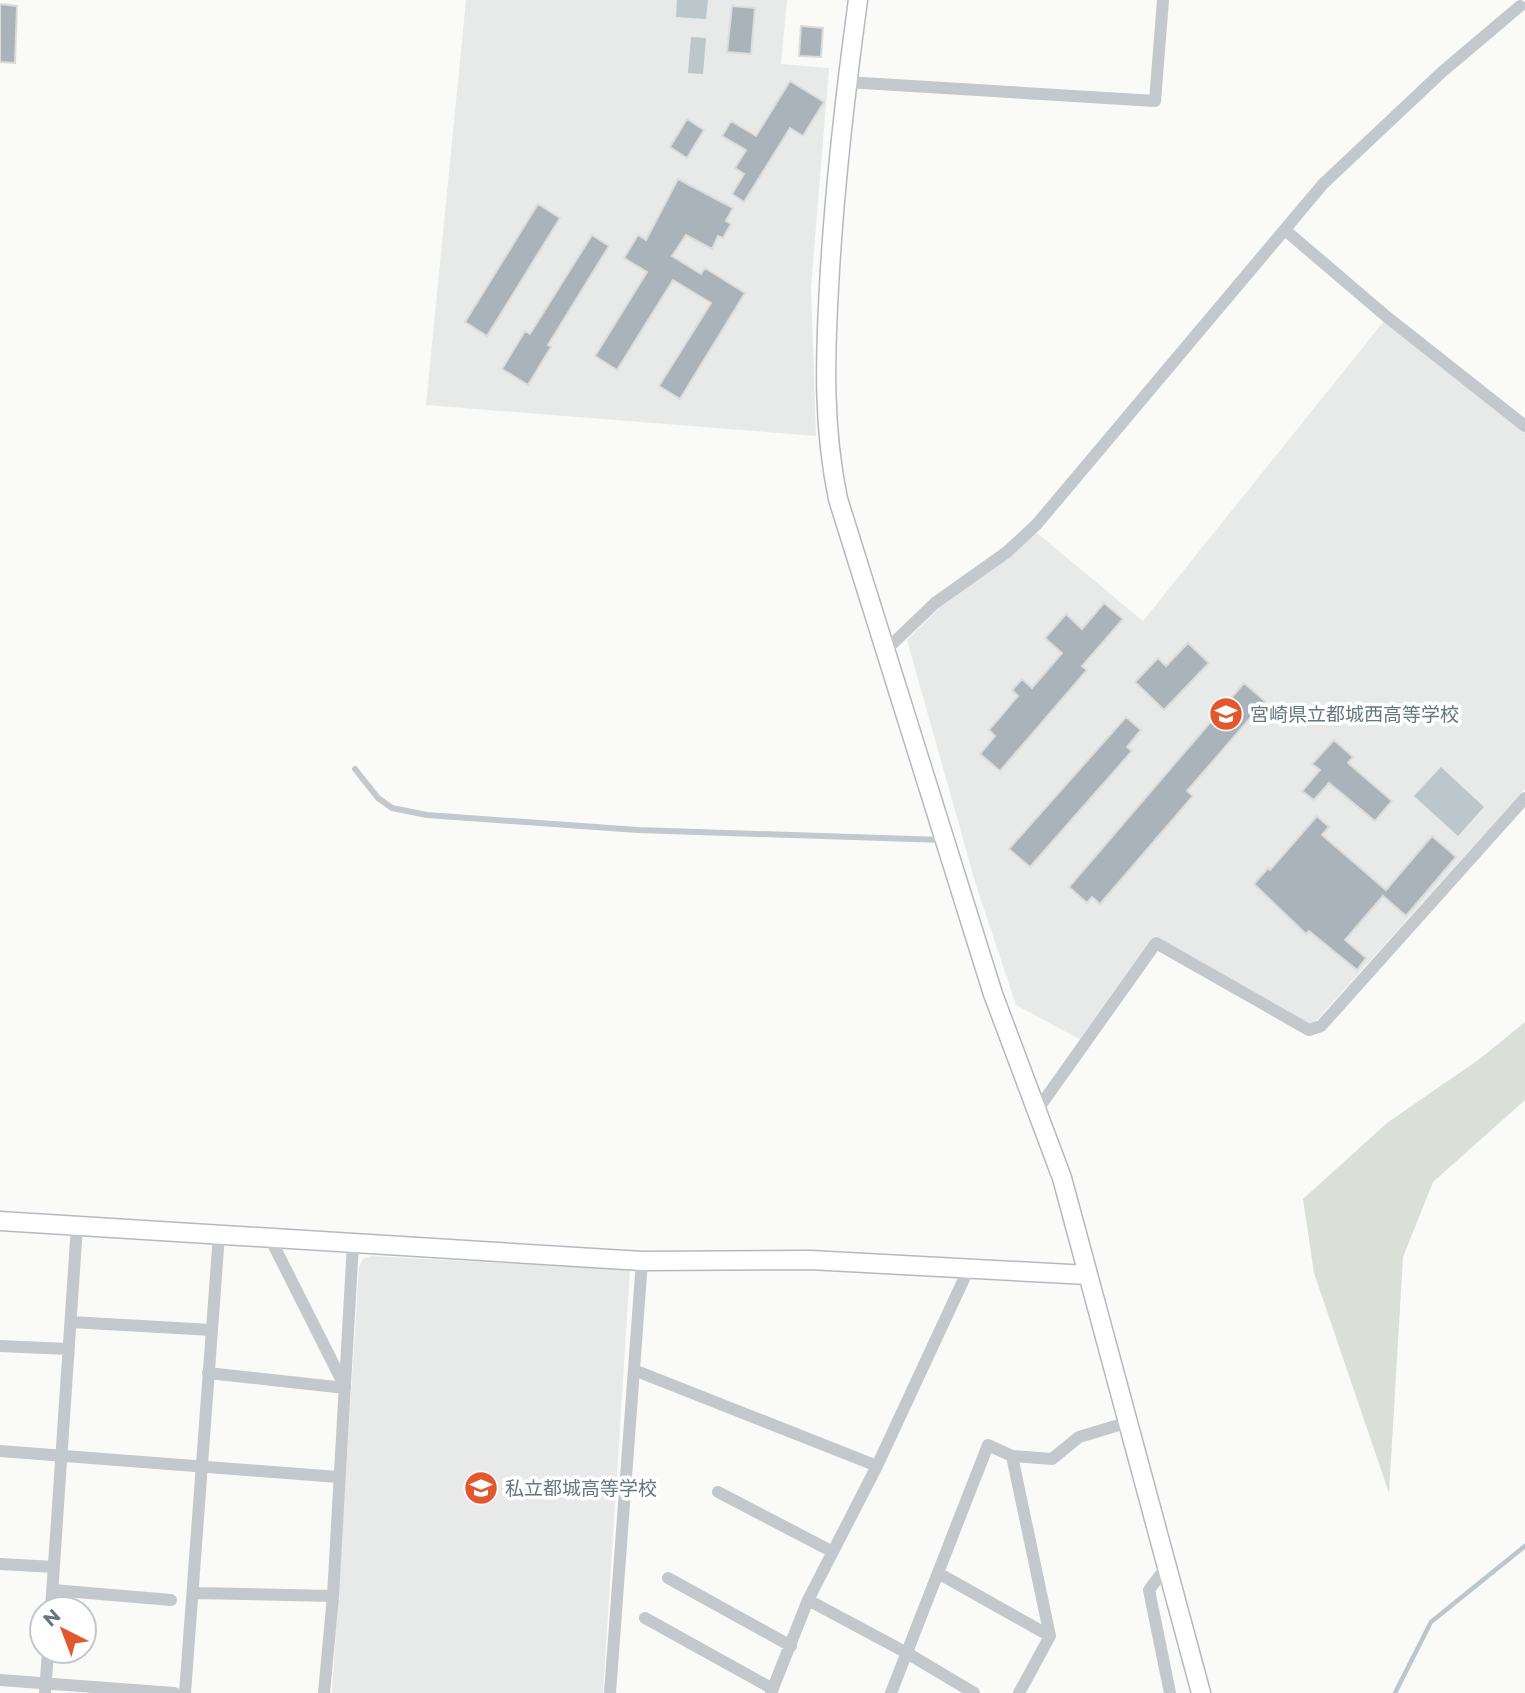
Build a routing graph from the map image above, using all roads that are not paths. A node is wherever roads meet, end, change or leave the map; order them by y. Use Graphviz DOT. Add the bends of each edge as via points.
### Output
graph roads {
  1 [pos="858,0"];
  2 [pos="1163,0"];
  3 [pos="1522,7"];
  4 [pos="846,82"];
  5 [pos="1285,230"];
  6 [pos="1525,426"];
  7 [pos="887,649"];
  8 [pos="355,769"];
  9 [pos="1525,798"];
  10 [pos="945,840"];
  11 [pos="1038,1110"];
  12 [pos="0,1221"];
  13 [pos="77,1226"];
  14 [pos="219,1235"];
  15 [pos="270,1238"];
  16 [pos="353,1243"];
  17 [pos="642,1261"];
  18 [pos="970,1266"];
  19 [pos="1088,1275"];
  20 [pos="71,1322"];
  21 [pos="212,1330"];
  22 [pos="0,1346"];
  23 [pos="68,1349"];
  24 [pos="634,1370"];
  25 [pos="208,1373"];
  26 [pos="345,1388"];
  27 [pos="1129,1422"];
  28 [pos="0,1451"];
  29 [pos="62,1455"];
  30 [pos="1012,1455"];
  31 [pos="877,1466"];
  32 [pos="201,1467"];
  33 [pos="338,1477"];
  34 [pos="718,1492"];
  35 [pos="833,1552"];
  36 [pos="0,1564"];
  37 [pos="1167,1566"];
  38 [pos="54,1567"];
  39 [pos="938,1573"];
  40 [pos="668,1578"];
  41 [pos="53,1590"];
  42 [pos="195,1593"];
  43 [pos="52,1595"];
  44 [pos="333,1596"];
  45 [pos="170,1600"];
  46 [pos="808,1600"];
  47 [pos="645,1618"];
  48 [pos="1051,1636"];
  49 [pos="791,1646"];
  50 [pos="907,1653"];
  51 [pos="47,1665"];
  52 [pos="0,1680"];
  53 [pos="45,1688"];
  54 [pos="772,1691"];
  55 [pos="173,1693"];
  56 [pos="185,1693"];
  57 [pos="324,1693"];
  58 [pos="610,1693"];
  59 [pos="891,1693"];
  60 [pos="974,1693"];
  61 [pos="1019,1693"];
  62 [pos="1170,1693"];
  63 [pos="1201,1693"];
  1 -- 4 [label="street"];
  2 -- 4 [label="street" via="1155,101"];
  3 -- 5 [label="street" via="1442,72 1323,184"];
  4 -- 7 [label="street" via="831,244 827,437 838,499"];
  5 -- 6 [label="street"];
  5 -- 7 [label="street" via="1037,524 1007,552 935,603"];
  7 -- 10 [label="street"];
  8 -- 10 [label="lane" via="377,798 392,808 428,815 638,830"];
  9 -- 11 [label="street" via="1321,1026 1309,1030 1156,943"];
  10 -- 11 [label="street" via="993,994"];
  11 -- 19 [label="street"];
  12 -- 13 [label="street"];
  13 -- 14 [label="street"];
  13 -- 20 [label="street"];
  14 -- 15 [label="street"];
  14 -- 21 [label="street"];
  15 -- 16 [label="street"];
  15 -- 26 [label="street"];
  16 -- 17 [label="street"];
  16 -- 26 [label="street"];
  17 -- 18 [label="street" via="810,1260"];
  17 -- 24 [label="street"];
  18 -- 19 [label="street"];
  18 -- 31 [label="street"];
  19 -- 27 [label="street"];
  20 -- 21 [label="street"];
  20 -- 23 [label="street"];
  21 -- 25 [label="street"];
  22 -- 23 [label="street"];
  23 -- 29 [label="street"];
  24 -- 31 [label="street"];
  24 -- 58 [label="street"];
  25 -- 26 [label="street"];
  25 -- 32 [label="street"];
  26 -- 33 [label="street"];
  27 -- 30 [label="street" via="1079,1437 1052,1459"];
  27 -- 37 [label="street"];
  28 -- 29 [label="street"];
  29 -- 32 [label="street"];
  29 -- 38 [label="street"];
  30 -- 39 [label="street" via="988,1445"];
  30 -- 48 [label="street"];
  31 -- 35 [label="street"];
  32 -- 33 [label="street"];
  32 -- 42 [label="street"];
  33 -- 44 [label="street"];
  34 -- 35 [label="street"];
  35 -- 46 [label="street"];
  36 -- 38 [label="street"];
  37 -- 62 [label="street" via="1149,1590"];
  37 -- 63 [label="street"];
  38 -- 41 [label="street"];
  39 -- 48 [label="street"];
  39 -- 50 [label="street"];
  40 -- 49 [label="street"];
  41 -- 43 [label="street"];
  41 -- 45 [label="street"];
  42 -- 44 [label="street"];
  42 -- 56 [label="street"];
  44 -- 57 [label="street"];
  46 -- 49 [label="street"];
  46 -- 50 [label="street"];
  47 -- 54 [label="street"];
  48 -- 61 [label="street"];
  49 -- 54 [label="street"];
  50 -- 59 [label="street"];
  50 -- 60 [label="street"];
  51 -- 53 [label="street"];
  52 -- 53 [label="street"];
  53 -- 55 [label="street"];
}
